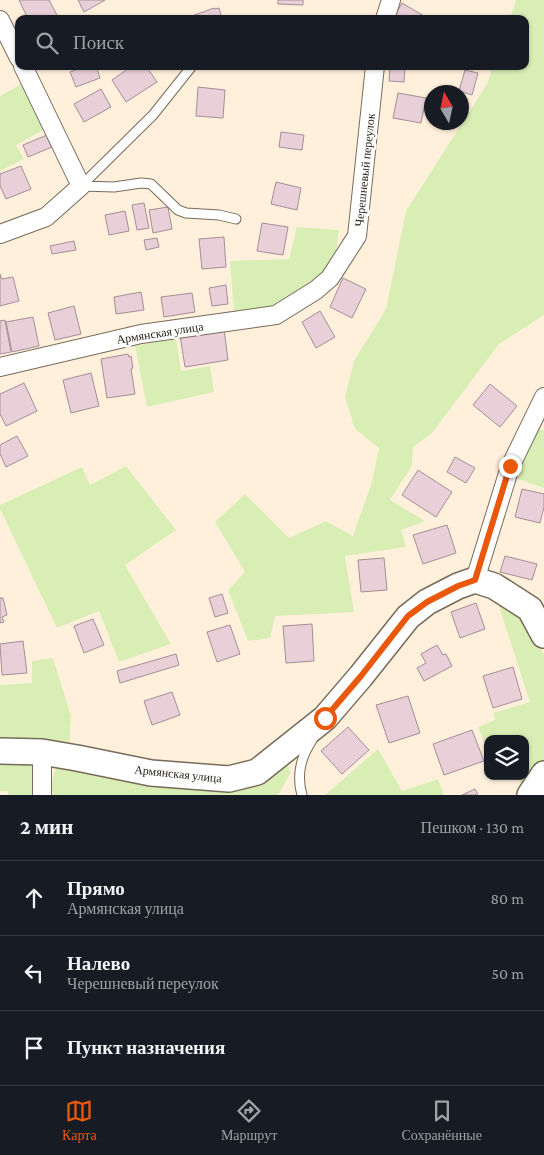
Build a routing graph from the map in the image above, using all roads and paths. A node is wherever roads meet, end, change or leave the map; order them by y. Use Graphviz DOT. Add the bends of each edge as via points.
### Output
graph roads {
  1 [pos="391,0"];
  2 [pos="386,15"];
  3 [pos="0,20"];
  4 [pos="15,50"];
  5 [pos="25,70"];
  6 [pos="189,70"];
  7 [pos="375,70"];
  8 [pos="81,186"];
  9 [pos="236,219"];
  10 [pos="0,234"];
  11 [pos="316,290"];
  12 [pos="0,366"];
  13 [pos="544,397"];
  14 [pos="475,580"];
  15 [pos="544,635"];
  16 [pos="325,718"];
  17 [pos="0,751"];
  18 [pos="42,752"];
  19 [pos="544,774"];
  20 [pos="42,795"];
  21 [pos="302,795"];
  22 [pos="530,795"];
  1 -- 2 [label="street"];
  3 -- 4 [label="street"];
  5 -- 8 [label="street"];
  6 -- 8 [label="lane" via="153,115"];
  7 -- 11 [label="street, Черешневый переулок" via="357,236 330,278"];
  8 -- 9 [label="lane" via="151,184 178,210"];
  8 -- 10 [label="street" via="46,217"];
  11 -- 12 [label="street, Армянская улица" via="276,315 141,334"];
  13 -- 14 [label="street" via="510,466"];
  14 -- 15 [label="street" via="494,586 530,609"];
  14 -- 16 [label="street, Армянская улица" via="427,602 408,616"];
  16 -- 18 [label="street, Армянская улица" via="256,772 229,779 151,773"];
  16 -- 21 [label="lane" via="303,754 298,783"];
  17 -- 18 [label="street, Армянская улица"];
  18 -- 20 [label="street"];
  19 -- 22 [label="street"];
}
